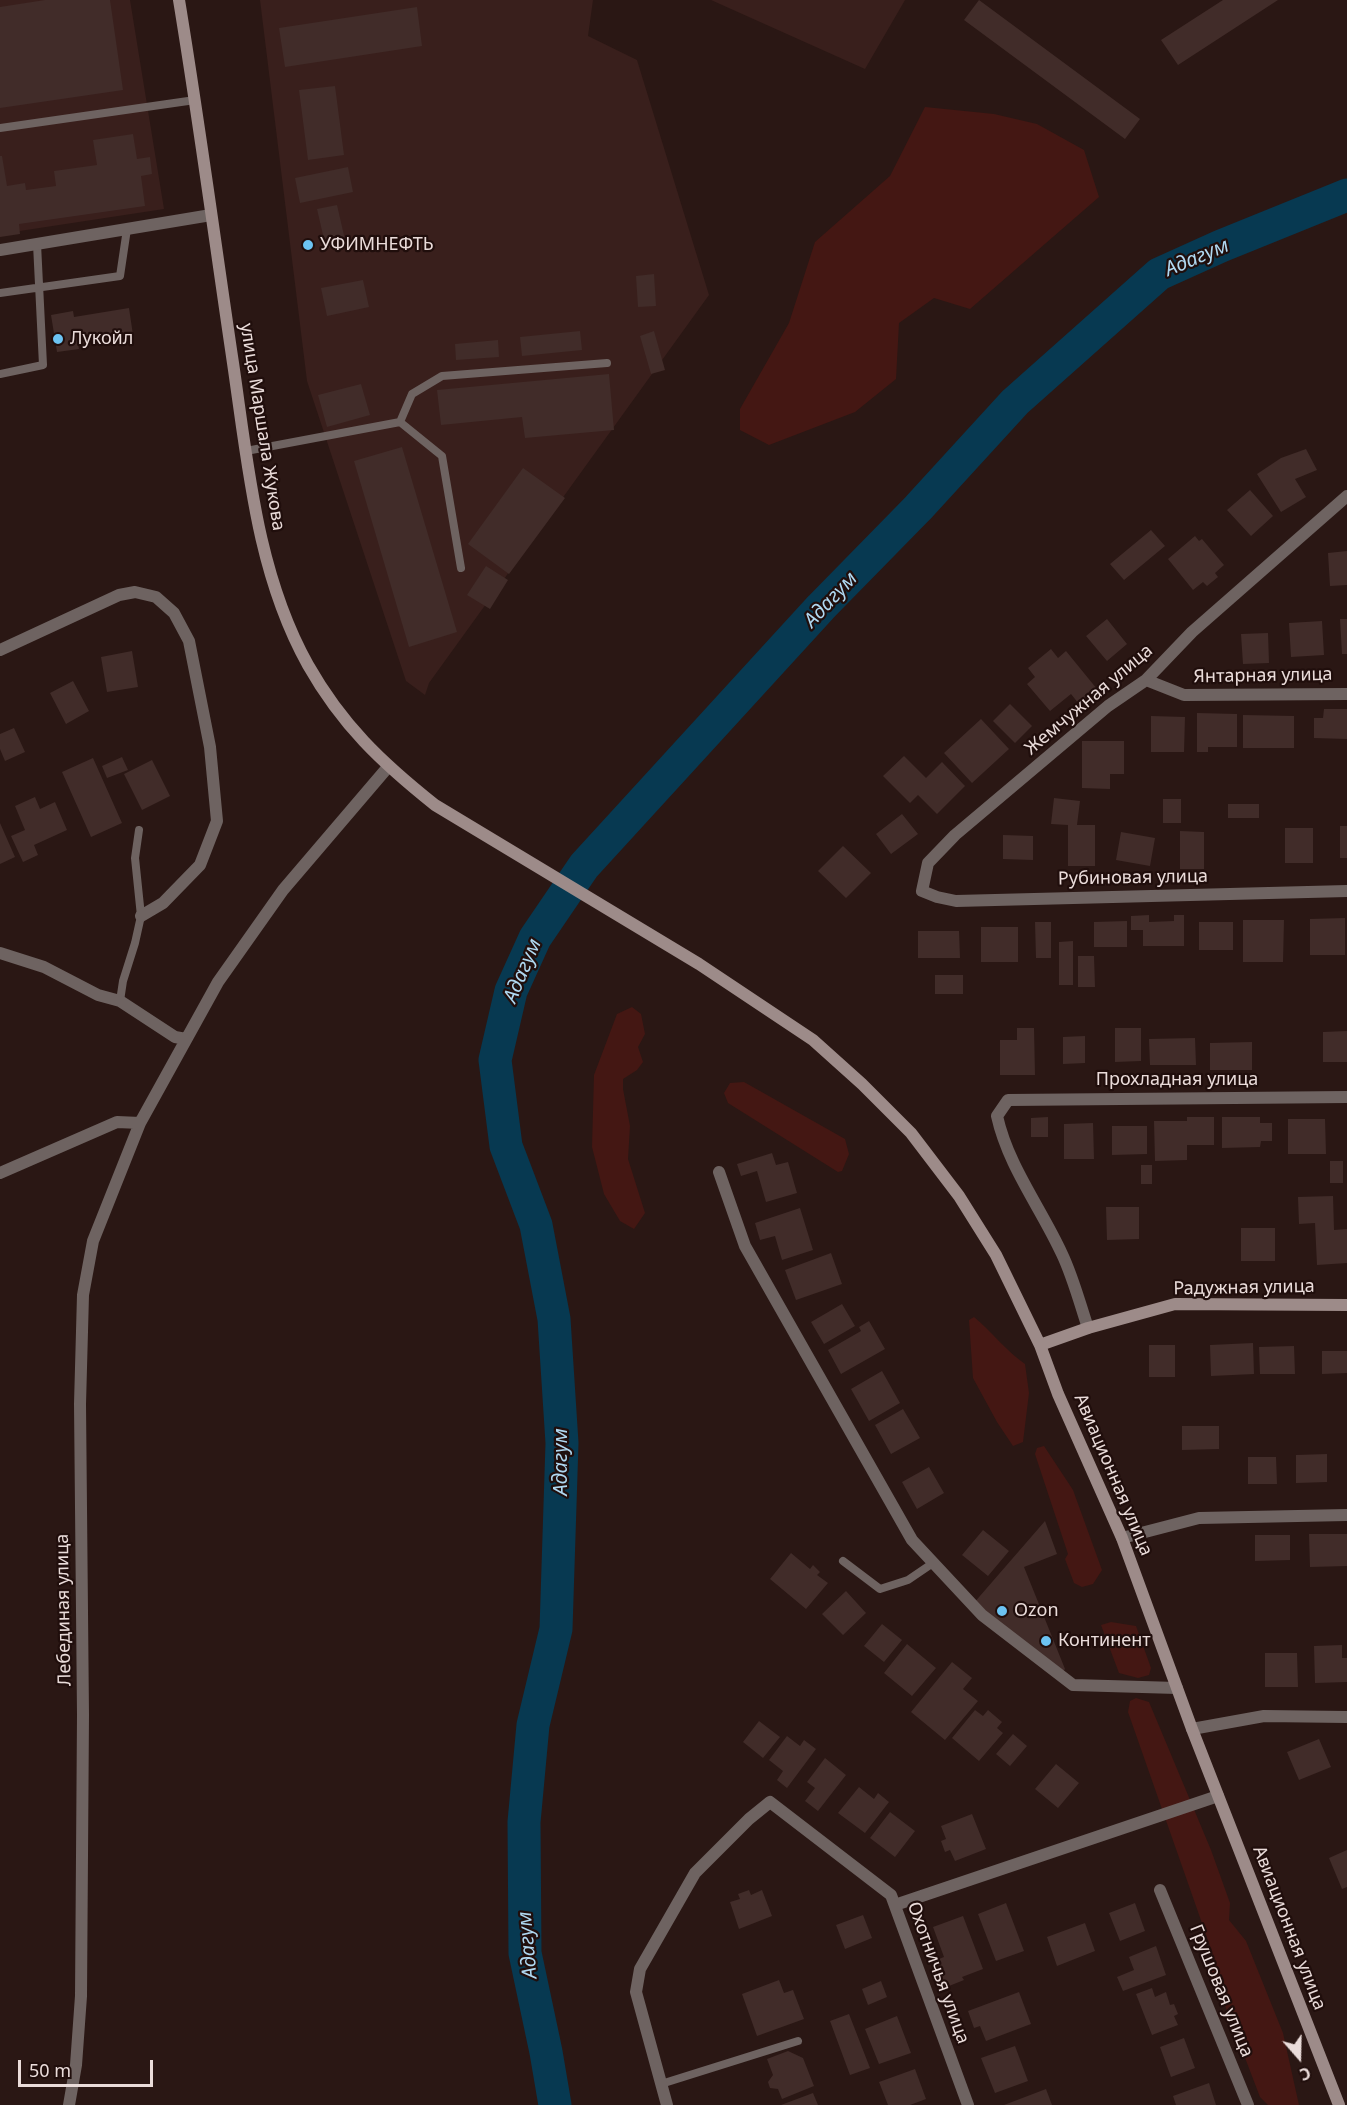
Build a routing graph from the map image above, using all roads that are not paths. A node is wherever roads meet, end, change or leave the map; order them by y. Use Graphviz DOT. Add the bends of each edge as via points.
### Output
graph roads {
  1 [pos="179,0"];
  2 [pos="195,100"];
  3 [pos="0,128"];
  4 [pos="212,215"];
  5 [pos="127,229"];
  6 [pos="37,244"];
  7 [pos="0,250"];
  8 [pos="40,287"];
  9 [pos="0,293"];
  10 [pos="607,363"];
  11 [pos="0,374"];
  12 [pos="399,422"];
  13 [pos="246,451"];
  14 [pos="1347,496"];
  15 [pos="460,568"];
  16 [pos="0,650"];
  17 [pos="1146,680"];
  18 [pos="1347,694"];
  19 [pos="388,767"];
  20 [pos="139,830"];
  21 [pos="922,891"];
  22 [pos="1347,891"];
  23 [pos="141,916"];
  24 [pos="0,953"];
  25 [pos="699,964"];
  26 [pos="120,1001"];
  27 [pos="186,1039"];
  28 [pos="1347,1097"];
  29 [pos="140,1123"];
  30 [pos="719,1172"];
  31 [pos="0,1173"];
  32 [pos="1347,1305"];
  33 [pos="1088,1328"];
  34 [pos="1040,1345"];
  35 [pos="1347,1515"];
  36 [pos="1122,1538"];
  37 [pos="843,1561"];
  38 [pos="933,1563"];
  39 [pos="1177,1688"];
  40 [pos="1347,1717"];
  41 [pos="1192,1730"];
  42 [pos="1218,1796"];
  43 [pos="1160,1890"];
  44 [pos="895,1905"];
  45 [pos="798,2040"];
  46 [pos="661,2084"];
  47 [pos="69,2105"];
  48 [pos="667,2105"];
  49 [pos="968,2105"];
  50 [pos="1248,2105"];
  51 [pos="1339,2105"];
  1 -- 2 [label="main road, улица Маршала Жукова"];
  2 -- 3 [label="lane"];
  2 -- 4 [label="main road, улица Маршала Жукова"];
  4 -- 5 [label="street"];
  4 -- 13 [label="main road, улица Маршала Жукова"];
  5 -- 6 [label="street"];
  5 -- 8 [label="lane" via="120,276"];
  6 -- 7 [label="street"];
  6 -- 8 [label="lane"];
  8 -- 9 [label="lane"];
  8 -- 11 [label="lane" via="43,365"];
  10 -- 12 [label="lane" via="442,376 412,393"];
  12 -- 13 [label="lane"];
  12 -- 15 [label="lane" via="442,456"];
  13 -- 19 [label="main road, улица Маршала Жукова" via="263,545 283,611 307,663 331,702"];
  14 -- 17 [label="street, Жемчужная улица" via="1192,632"];
  16 -- 23 [label="street" via="119,595 135,592 156,597 174,613 189,641 210,747 217,820 200,865 163,903"];
  17 -- 18 [label="street, Янтарная улица" via="1184,695"];
  17 -- 21 [label="street, Жемчужная улица" via="1108,706 955,836 928,863"];
  19 -- 25 [label="main road, улица Маршала Жукова" via="435,805"];
  19 -- 27 [label="street, Лебединая улица" via="257,924"];
  20 -- 23 [label="lane" via="135,858"];
  21 -- 22 [label="street, Рубиновая улица" via="956,901"];
  23 -- 26 [label="lane"];
  24 -- 26 [label="street" via="44,967 98,995"];
  25 -- 34 [label="main road, Авиационная улица" via="813,1040 910,1133 960,1196 996,1255"];
  26 -- 27 [label="street"];
  27 -- 29 [label="street, Лебединая улица"];
  28 -- 33 [label="street, Прохладная улица" via="1008,1100 997,1116 1002,1137 1063,1254"];
  29 -- 31 [label="street" via="117,1122"];
  29 -- 47 [label="street, Лебединая улица" via="93,1241 83,1295 81,1996"];
  30 -- 38 [label="street" via="745,1246 912,1540"];
  32 -- 33 [label="main road, Радужная улица" via="1175,1304"];
  33 -- 34 [label="main road, Радужная улица"];
  34 -- 36 [label="main road, Авиационная улица"];
  35 -- 36 [label="street" via="1199,1518"];
  36 -- 39 [label="main road, Авиационная улица"];
  37 -- 38 [label="lane" via="880,1589 908,1580"];
  38 -- 39 [label="street" via="982,1615 1073,1685"];
  39 -- 41 [label="main road, Авиационная улица"];
  40 -- 41 [label="street" via="1264,1716"];
  41 -- 42 [label="main road, Авиационная улица"];
  42 -- 44 [label="street"];
  42 -- 51 [label="main road, Авиационная улица"];
  43 -- 50 [label="street, Грушовая улица"];
  44 -- 46 [label="street, Охотничья улица" via="891,1895 770,1802 695,1873 640,1969 636,1992"];
  44 -- 49 [label="street, Охотничья улица"];
  45 -- 46 [label="lane"];
  46 -- 48 [label="street"];
}
